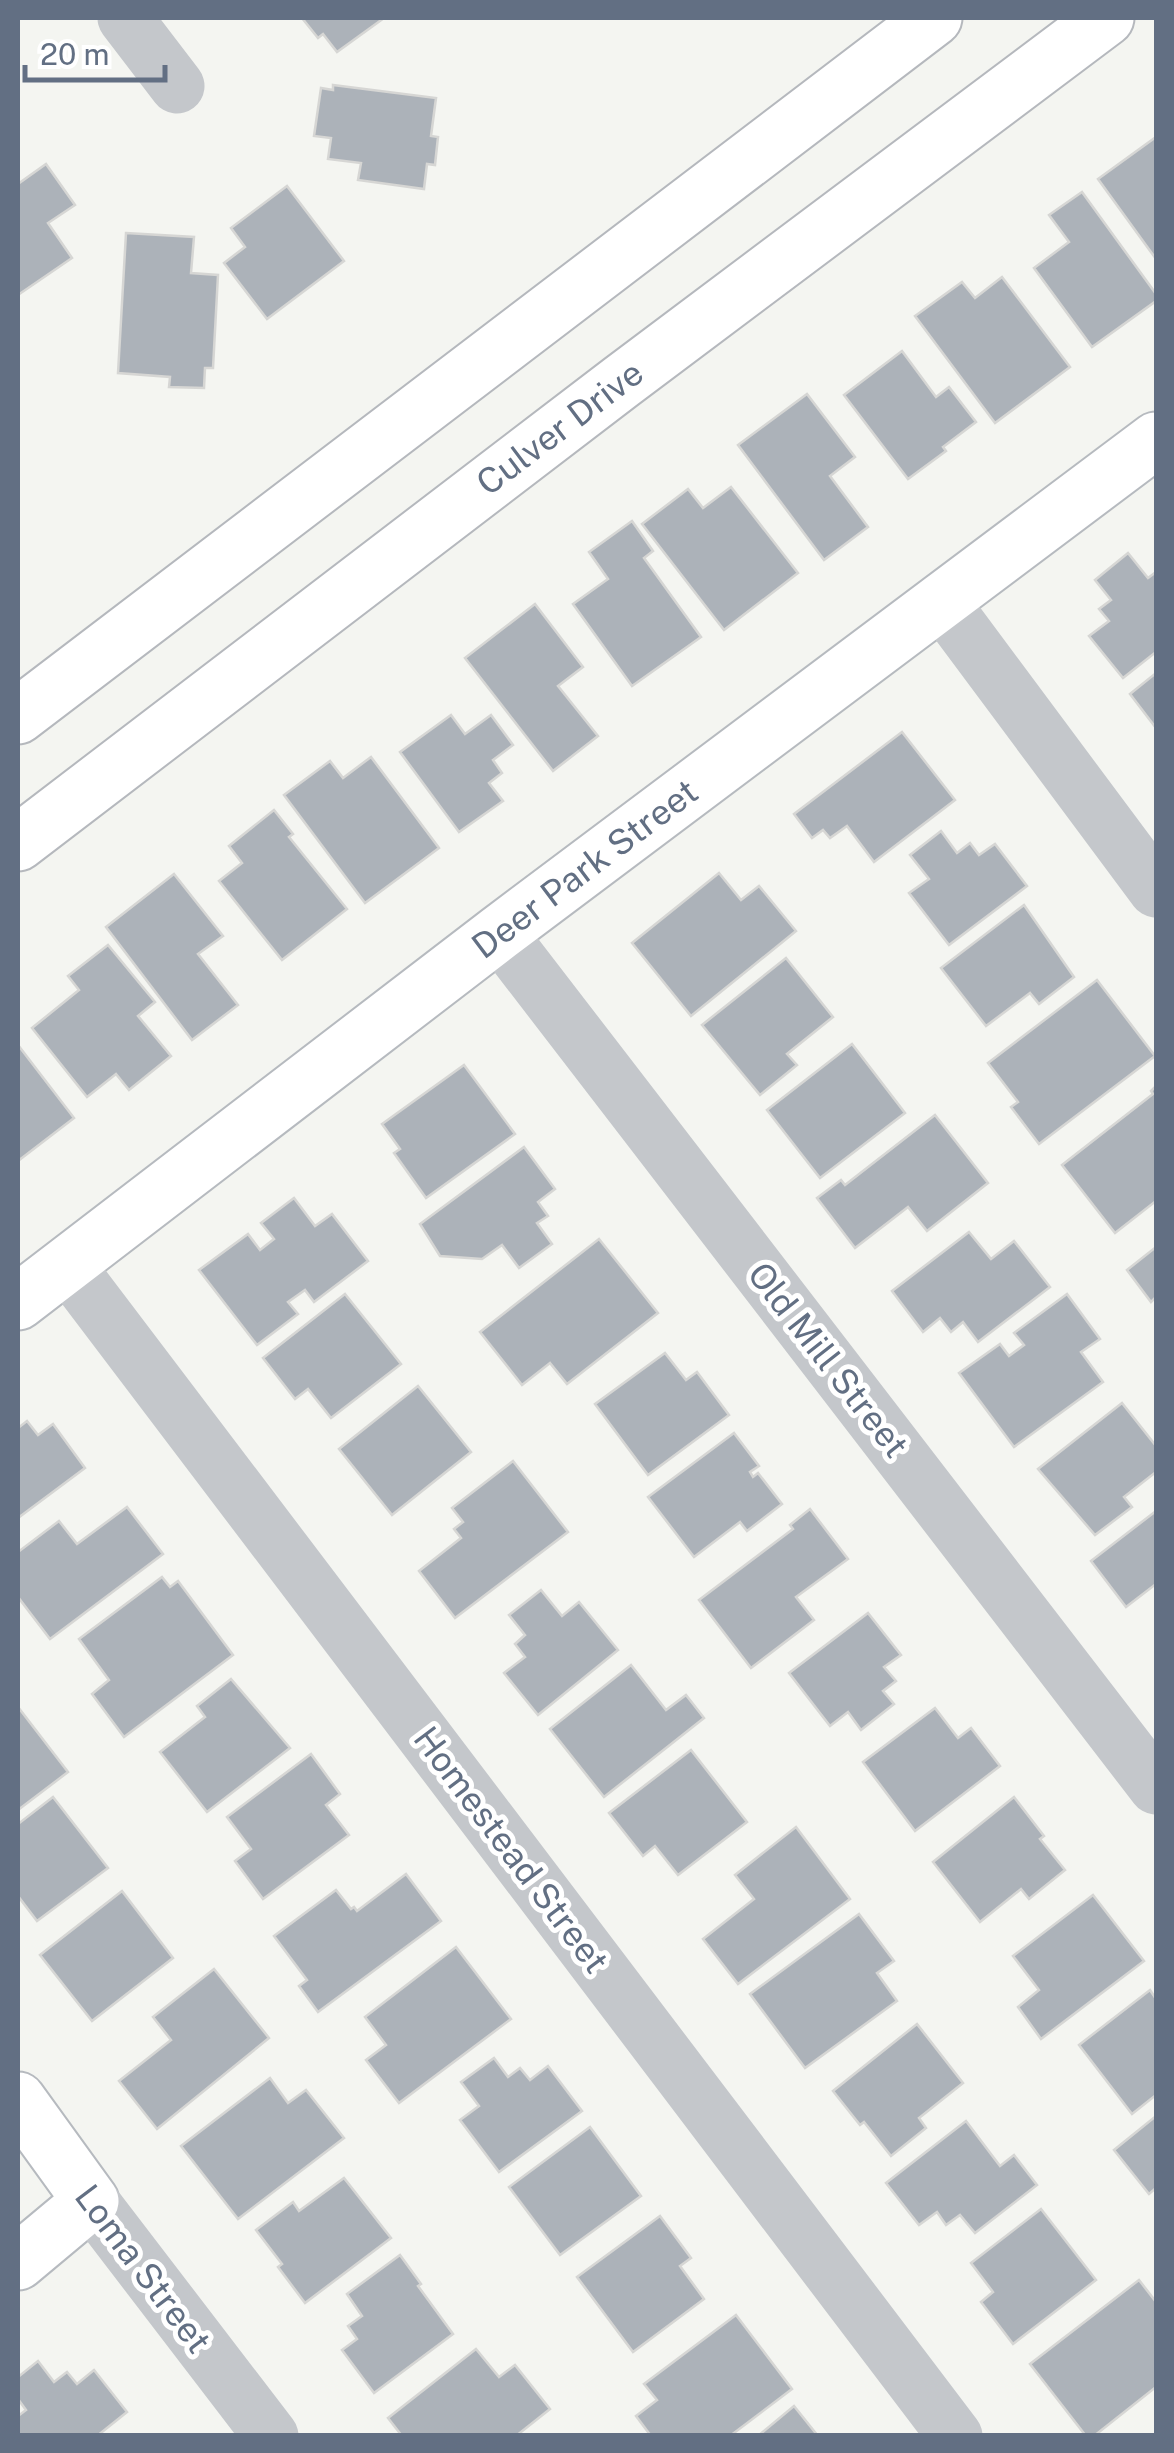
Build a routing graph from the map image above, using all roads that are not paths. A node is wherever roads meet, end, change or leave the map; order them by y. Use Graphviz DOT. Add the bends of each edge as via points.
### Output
graph roads {
  1 [pos="124,18"];
  2 [pos="934,18"];
  3 [pos="1106,18"];
  4 [pos="177,86"];
  5 [pos="1156,440"];
  6 [pos="941,602"];
  7 [pos="18,716"];
  8 [pos="18,843"];
  9 [pos="1156,890"];
  10 [pos="499,933"];
  11 [pos="67,1264"];
  12 [pos="18,1302"];
  13 [pos="1156,1787"];
  14 [pos="18,2100"];
  15 [pos="92,2201"];
  16 [pos="18,2262"];
  17 [pos="271,2436"];
  18 [pos="955,2436"];
  1 -- 4 [label="street"];
  2 -- 7 [label="main road"];
  3 -- 8 [label="main road, Culver Drive"];
  5 -- 6 [label="main road, Deer Park Street"];
  6 -- 9 [label="street"];
  6 -- 10 [label="main road, Deer Park Street"];
  10 -- 11 [label="main road, Deer Park Street"];
  10 -- 13 [label="street, Old Mill Street"];
  11 -- 12 [label="main road, Deer Park Street"];
  11 -- 18 [label="street, Homestead Street"];
  14 -- 15 [label="main road, Loma Street"];
  15 -- 16 [label="main road"];
  15 -- 17 [label="street, Loma Street"];
}
